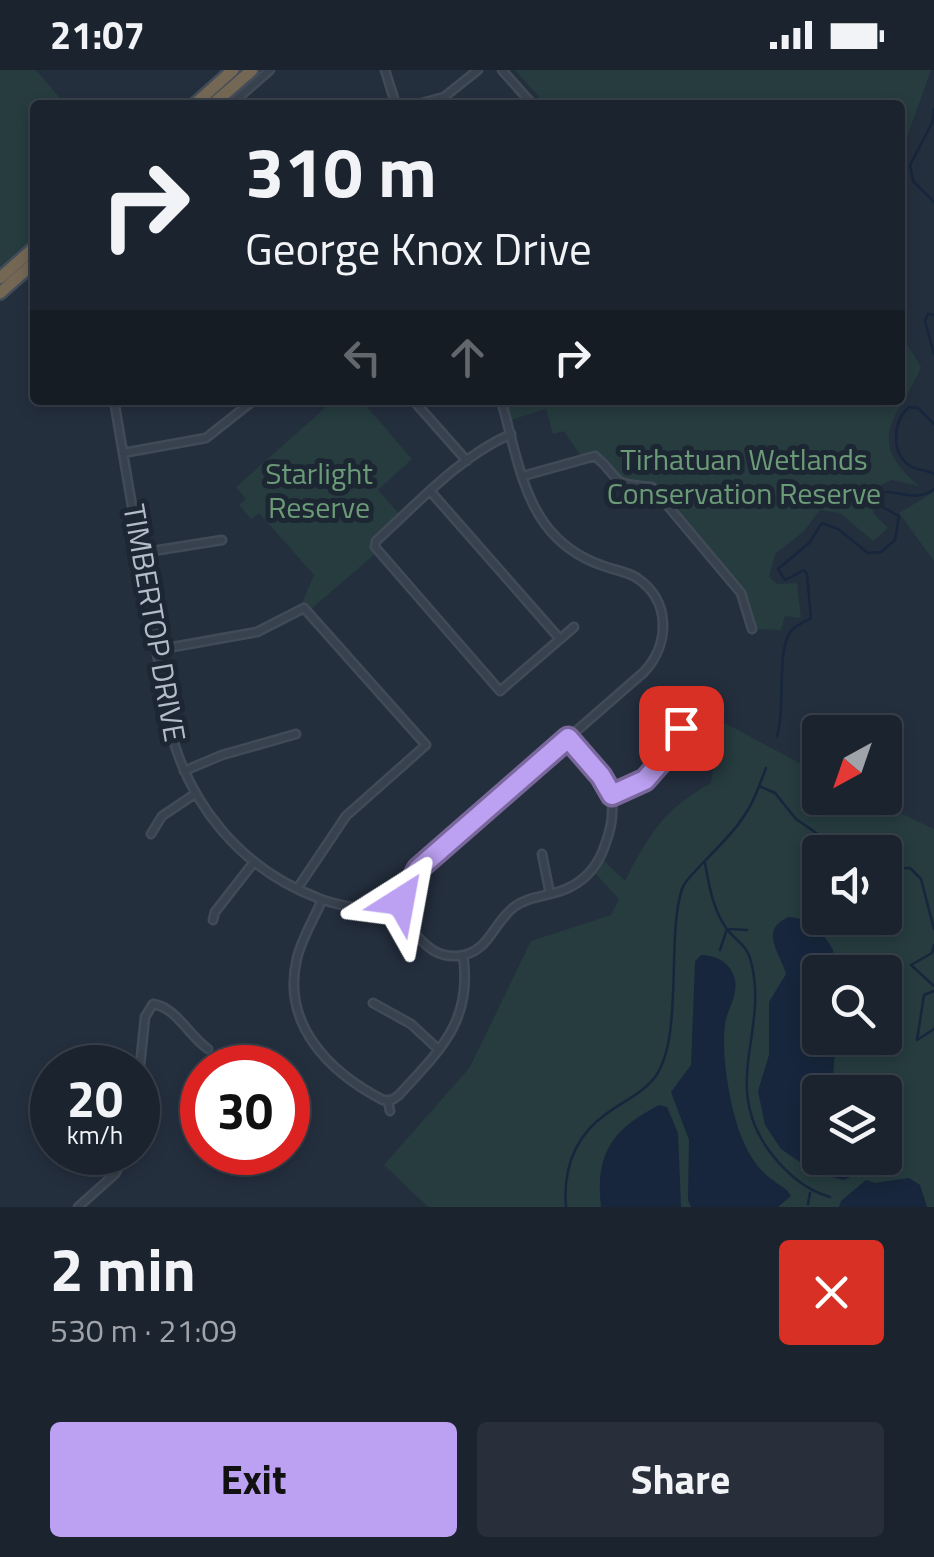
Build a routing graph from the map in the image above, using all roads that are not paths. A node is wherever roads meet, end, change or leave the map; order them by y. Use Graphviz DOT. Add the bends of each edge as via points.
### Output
graph roads {
  1 [pos="233,70"];
  2 [pos="252,70"];
  3 [pos="270,70"];
  4 [pos="385,70"];
  5 [pos="478,70"];
  6 [pos="502,70"];
  7 [pos="200,100"];
  8 [pos="218,100"];
  9 [pos="236,100"];
  10 [pos="394,100"];
  11 [pos="433,100"];
  12 [pos="529,100"];
  13 [pos="30,251"];
  14 [pos="30,266"];
  15 [pos="0,278"];
  16 [pos="0,292"];
  17 [pos="115,405"];
  18 [pos="248,405"];
  19 [pos="417,405"];
  20 [pos="502,405"];
  21 [pos="511,434"];
  22 [pos="123,453"];
  23 [pos="467,461"];
  24 [pos="523,476"];
  25 [pos="432,492"];
  26 [pos="222,540"];
  27 [pos="140,553"];
  28 [pos="574,627"];
  29 [pos="752,629"];
  30 [pos="560,639"];
  31 [pos="156,650"];
  32 [pos="681,728"];
  33 [pos="690,732"];
  34 [pos="296,734"];
  35 [pos="568,738"];
  36 [pos="682,738"];
  37 [pos="184,771"];
  38 [pos="195,794"];
  39 [pos="612,795"];
  40 [pos="151,834"];
  41 [pos="542,854"];
  42 [pos="254,862"];
  43 [pos="297,889"];
  44 [pos="550,894"];
  45 [pos="322,900"];
  46 [pos="399,913"];
  47 [pos="212,920"];
  48 [pos="463,955"];
  49 [pos="374,1003"];
  50 [pos="142,1045"];
  51 [pos="202,1045"];
  52 [pos="438,1050"];
  53 [pos="388,1101"];
  54 [pos="390,1111"];
  55 [pos="114,1175"];
  56 [pos="78,1207"];
  1 -- 7 [label="highway"];
  2 -- 8 [label="highway"];
  3 -- 9 [label="street"];
  4 -- 10 [label="street"];
  5 -- 11 [label="street"];
  6 -- 12 [label="street"];
  13 -- 15 [label="highway"];
  14 -- 16 [label="highway"];
  17 -- 22 [label="street, TIMBERTOP DRIVE"];
  18 -- 22 [label="street" via="206,438"];
  19 -- 23 [label="street"];
  20 -- 21 [label="street"];
  21 -- 23 [label="street"];
  21 -- 24 [label="street"];
  22 -- 27 [label="street, TIMBERTOP DRIVE"];
  23 -- 25 [label="street"];
  24 -- 29 [label="street" via="595,456 622,484 652,487 741,593"];
  24 -- 35 [label="street" via="538,514 558,540 640,580 663,618 651,664"];
  25 -- 30 [label="street"];
  25 -- 30 [label="street" via="375,544 500,691"];
  26 -- 27 [label="street"];
  27 -- 31 [label="street, TIMBERTOP DRIVE"];
  28 -- 30 [label="street"];
  31 -- 37 [label="street, TIMBERTOP DRIVE"];
  31 -- 43 [label="street" via="258,632 304,608 429,746 344,819"];
  32 -- 36 [label="street"];
  33 -- 36 [label="street"];
  34 -- 37 [label="street"];
  35 -- 39 [label="street"];
  35 -- 46 [label="street" via="418,869"];
  36 -- 39 [label="street" via="645,780"];
  37 -- 38 [label="street, TIMBERTOP DRIVE"];
  38 -- 40 [label="street" via="162,816"];
  38 -- 42 [label="street, TIMBERTOP DRIVE"];
  39 -- 44 [label="street" via="614,819 598,862 578,883"];
  41 -- 44 [label="street"];
  42 -- 43 [label="street, TIMBERTOP DRIVE"];
  42 -- 47 [label="street"];
  43 -- 45 [label="street, TIMBERTOP DRIVE"];
  44 -- 48 [label="street" via="514,907 484,945"];
  45 -- 46 [label="street, TIMBERTOP DRIVE"];
  45 -- 53 [label="street" via="296,963 300,1018 326,1060"];
  46 -- 48 [label="street" via="431,950"];
  48 -- 52 [label="street" via="462,1009"];
  49 -- 52 [label="street"];
  50 -- 51 [label="street" via="145,1017 159,1004"];
  52 -- 53 [label="street"];
  53 -- 54 [label="street"];
  55 -- 56 [label="street"];
}
